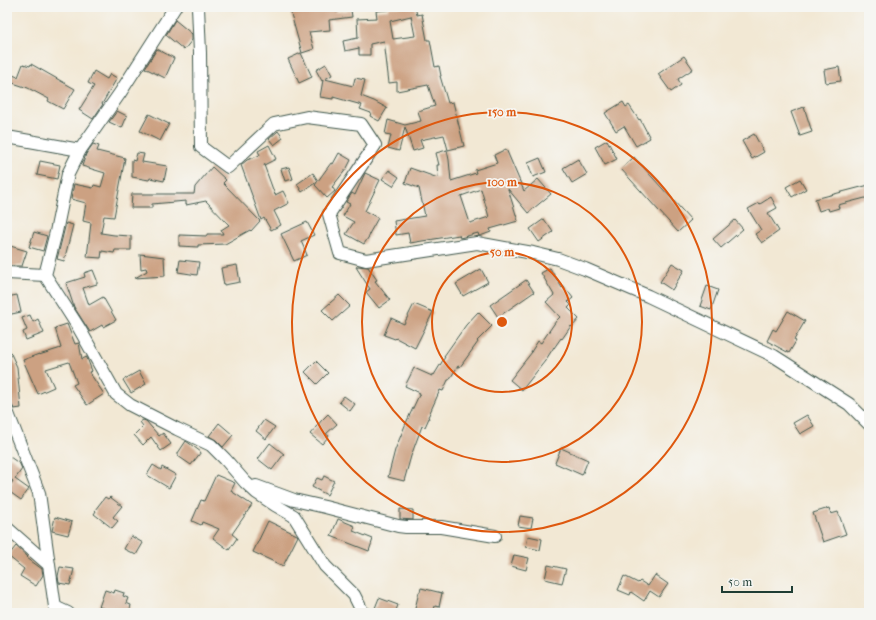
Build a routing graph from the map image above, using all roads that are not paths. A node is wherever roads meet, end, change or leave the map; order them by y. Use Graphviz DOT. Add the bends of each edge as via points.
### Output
graph roads {
  1 [pos="176,7"];
  2 [pos="198,7"];
  3 [pos="7,137"];
  4 [pos="80,150"];
  5 [pos="7,273"];
  6 [pos="45,275"];
  7 [pos="7,411"];
  8 [pos="869,424"];
  9 [pos="245,482"];
  10 [pos="7,528"];
  11 [pos="495,536"];
  12 [pos="49,565"];
  13 [pos="68,613"];
  14 [pos="363,613"];
  1 -- 4 [label="street"];
  2 -- 8 [label="street" via="201,147 228,167 274,124 307,117 361,124 375,145 329,214 340,253 366,260 477,243 558,259 648,296 774,356 849,404"];
  3 -- 4 [label="street"];
  4 -- 6 [label="street" via="68,174"];
  5 -- 6 [label="street"];
  6 -- 9 [label="street" via="79,328 116,394 130,405 211,444"];
  7 -- 12 [label="street" via="39,493"];
  9 -- 11 [label="street" via="294,500 398,526 441,527"];
  9 -- 14 [label="street" via="257,493 294,516 325,566 354,596"];
  10 -- 12 [label="street"];
  12 -- 13 [label="street" via="55,607"];
}
